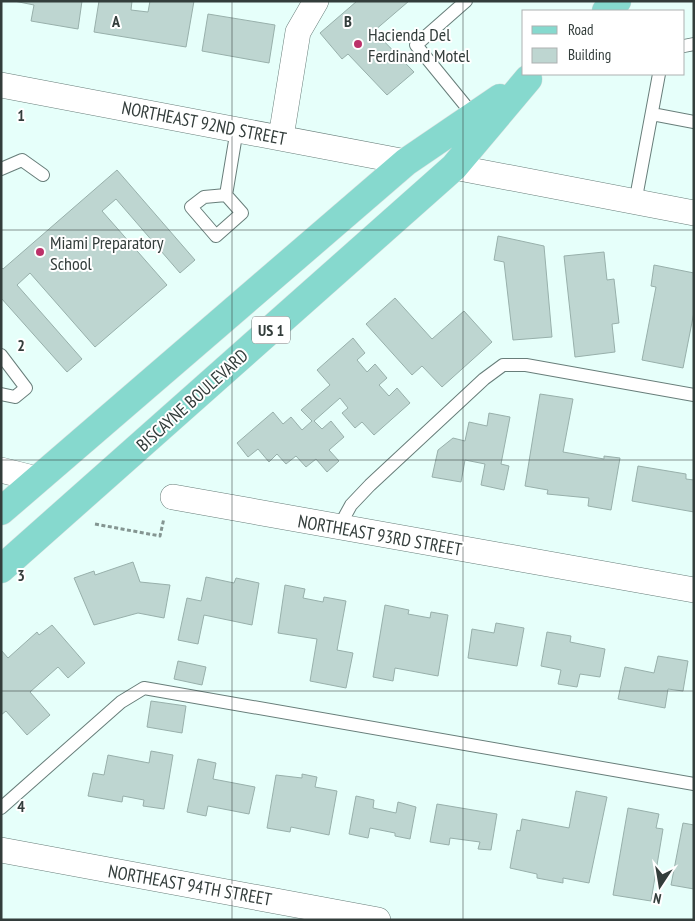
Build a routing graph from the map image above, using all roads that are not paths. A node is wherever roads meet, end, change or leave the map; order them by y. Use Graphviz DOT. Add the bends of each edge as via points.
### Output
graph roads {
  1 [pos="316,1"];
  2 [pos="466,1"];
  3 [pos="659,75"];
  4 [pos="531,76"];
  5 [pos="1,85"];
  6 [pos="652,114"];
  7 [pos="474,116"];
  8 [pos="694,122"];
  9 [pos="237,129"];
  10 [pos="281,137"];
  11 [pos="406,162"];
  12 [pos="454,167"];
  13 [pos="1,169"];
  14 [pos="43,175"];
  15 [pos="226,195"];
  16 [pos="635,203"];
  17 [pos="694,213"];
  18 [pos="1,356"];
  19 [pos="1,394"];
  20 [pos="694,395"];
  21 [pos="1,470"];
  22 [pos="37,479"];
  23 [pos="173,497"];
  24 [pos="1,511"];
  25 [pos="340,527"];
  26 [pos="1,569"];
  27 [pos="694,590"];
  28 [pos="694,784"];
  29 [pos="1,808"];
  30 [pos="1,850"];
  31 [pos="378,920"];
  1 -- 10 [label="street" via="298,32"];
  2 -- 7 [label="lane" via="416,45"];
  3 -- 6 [label="lane"];
  4 -- 7 [label="main road, BISCAYNE BOULEVARD / US 1"];
  4 -- 12 [label="main road, BISCAYNE BOULEVARD / US 1"];
  5 -- 9 [label="street, NORTHEAST 92ND STREET"];
  6 -- 8 [label="lane"];
  6 -- 16 [label="lane"];
  7 -- 11 [label="main road, BISCAYNE BOULEVARD / US 1"];
  9 -- 10 [label="street, NORTHEAST 92ND STREET"];
  9 -- 15 [label="lane"];
  10 -- 11 [label="street, NORTHEAST 92ND STREET"];
  11 -- 22 [label="main road, BISCAYNE BOULEVARD / US 1"];
  12 -- 16 [label="street"];
  12 -- 26 [label="main road, BISCAYNE BOULEVARD / US 1"];
  13 -- 14 [label="lane" via="22,160"];
  16 -- 17 [label="street"];
  18 -- 19 [label="lane" via="26,388 16,397"];
  20 -- 25 [label="lane" via="526,365 503,365 370,485 351,505"];
  21 -- 22 [label="street"];
  22 -- 24 [label="main road, BISCAYNE BOULEVARD / US 1"];
  23 -- 25 [label="street, NORTHEAST 93RD STREET"];
  25 -- 27 [label="street, NORTHEAST 93RD STREET"];
  28 -- 29 [label="lane" via="144,688 121,702"];
  30 -- 31 [label="street, NORTHEAST 94TH STREET"];
}
